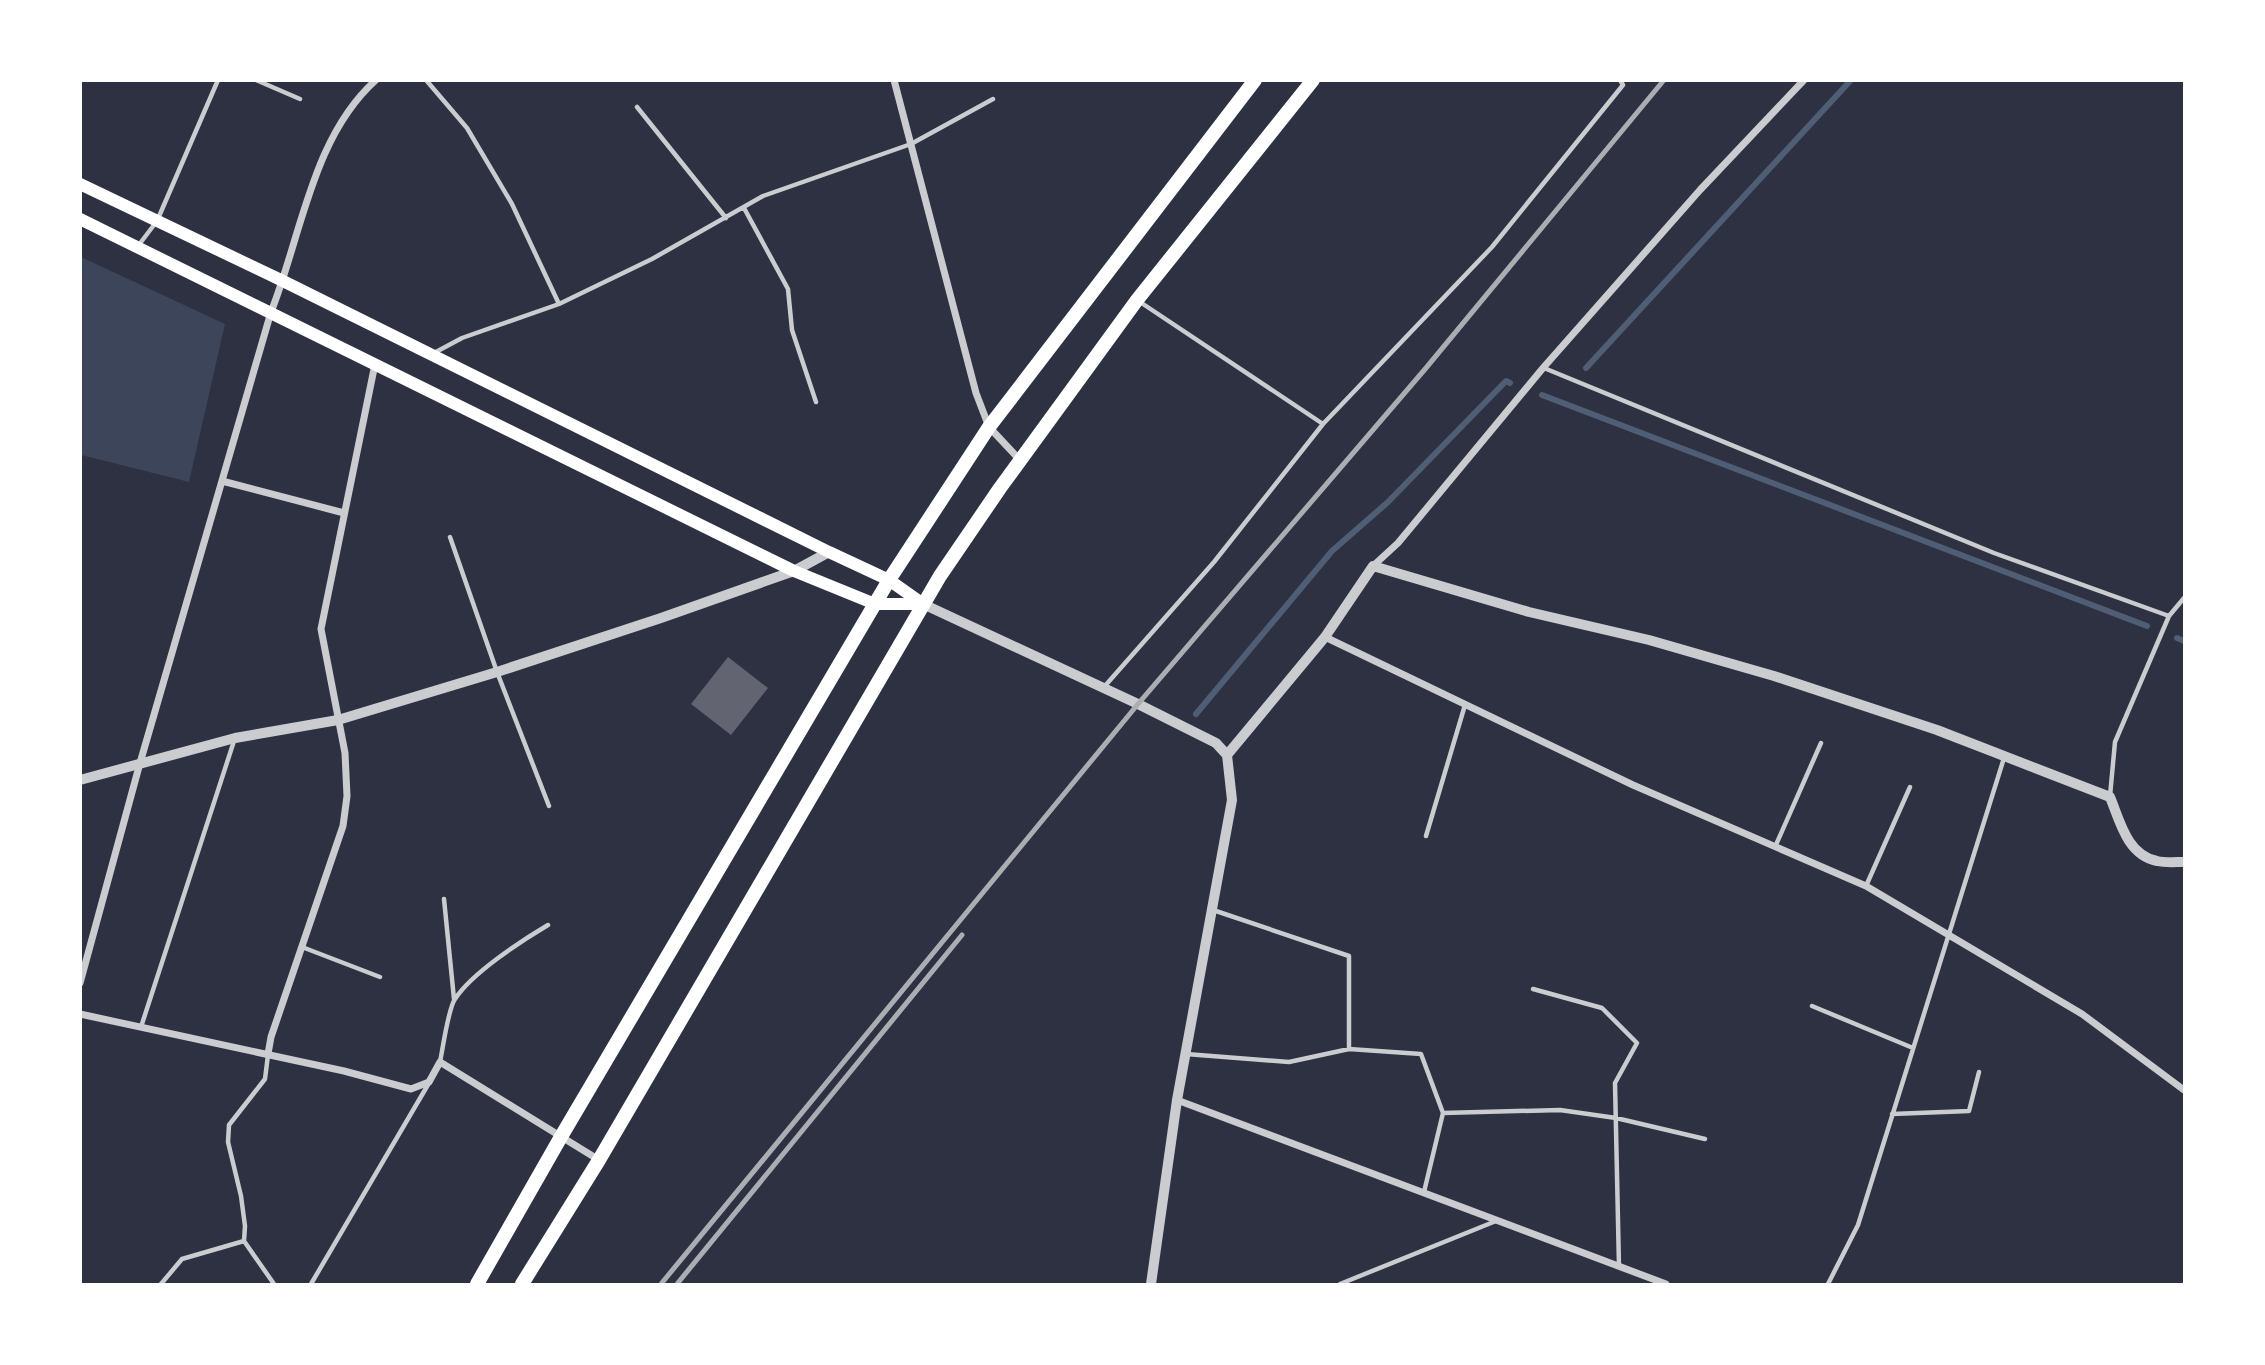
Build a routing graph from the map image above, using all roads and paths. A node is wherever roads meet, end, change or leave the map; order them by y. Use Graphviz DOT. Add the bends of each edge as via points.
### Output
graph roads {
  1 [pos="218,80"];
  2 [pos="256,80"];
  3 [pos="376,80"];
  4 [pos="426,80"];
  5 [pos="894,80"];
  6 [pos="1255,80"];
  7 [pos="1313,80"];
  8 [pos="1620,80"];
  9 [pos="1804,80"];
  10 [pos="300,99"];
  11 [pos="993,99"];
  12 [pos="637,107"];
  13 [pos="911,145"];
  14 [pos="80,184"];
  15 [pos="744,208"];
  16 [pos="726,218"];
  17 [pos="80,219"];
  18 [pos="157,221"];
  19 [pos="138,247"];
  20 [pos="283,281"];
  21 [pos="1138,300"];
  22 [pos="559,304"];
  23 [pos="271,312"];
  24 [pos="430,355"];
  25 [pos="375,364"];
  26 [pos="1543,368"];
  27 [pos="816,401"];
  28 [pos="1323,424"];
  29 [pos="989,427"];
  30 [pos="1020,460"];
  31 [pos="222,481"];
  32 [pos="344,513"];
  33 [pos="450,537"];
  34 [pos="828,552"];
  35 [pos="1373,566"];
  36 [pos="794,571"];
  37 [pos="889,580"];
  38 [pos="2185,598"];
  39 [pos="875,604"];
  40 [pos="923,604"];
  41 [pos="2169,616"];
  42 [pos="1325,637"];
  43 [pos="497,672"];
  44 [pos="1103,689"];
  45 [pos="1465,704"];
  46 [pos="338,720"];
  47 [pos="235,738"];
  48 [pos="1821,743"];
  49 [pos="1227,755"];
  50 [pos="2005,756"];
  51 [pos="140,762"];
  52 [pos="80,779"];
  53 [pos="1910,787"];
  54 [pos="2110,797"];
  55 [pos="549,806"];
  56 [pos="1426,836"];
  57 [pos="1775,847"];
  58 [pos="2185,862"];
  59 [pos="1866,886"];
  60 [pos="444,899"];
  61 [pos="1212,910"];
  62 [pos="548,925"];
  63 [pos="1948,935"];
  64 [pos="302,947"];
  65 [pos="380,978"];
  66 [pos="80,983"];
  67 [pos="1533,989"];
  68 [pos="454,1000"];
  69 [pos="1812,1006"];
  70 [pos="80,1014"];
  71 [pos="141,1027"];
  72 [pos="1913,1048"];
  73 [pos="1349,1049"];
  74 [pos="268,1054"];
  75 [pos="1185,1054"];
  76 [pos="440,1062"];
  77 [pos="1979,1072"];
  78 [pos="429,1082"];
  79 [pos="2185,1090"];
  80 [pos="1177,1100"];
  81 [pos="1443,1113"];
  82 [pos="1892,1114"];
  83 [pos="1616,1118"];
  84 [pos="562,1135"];
  85 [pos="1705,1139"];
  86 [pos="599,1160"];
  87 [pos="1424,1193"];
  88 [pos="1497,1221"];
  89 [pos="244,1241"];
  90 [pos="1619,1267"];
  91 [pos="161,1284"];
  92 [pos="274,1284"];
  93 [pos="310,1284"];
  94 [pos="477,1284"];
  95 [pos="522,1284"];
  96 [pos="1151,1284"];
  97 [pos="1340,1284"];
  98 [pos="1666,1284"];
  99 [pos="1828,1284"];
  1 -- 18 [label="lane"];
  2 -- 10 [label="lane"];
  3 -- 20 [label="street" via="335,134 309,193"];
  4 -- 22 [label="lane" via="473,138 512,204"];
  5 -- 13 [label="street"];
  6 -- 29 [label="main road"];
  7 -- 21 [label="main road"];
  8 -- 28 [label="lane" via="1623,85 1492,247"];
  9 -- 26 [label="street" via="1699,190"];
  11 -- 13 [label="lane"];
  12 -- 16 [label="lane"];
  13 -- 15 [label="lane" via="763,197"];
  13 -- 29 [label="street"];
  14 -- 18 [label="main road"];
  15 -- 16 [label="lane"];
  15 -- 27 [label="lane" via="788,289 792,330"];
  16 -- 22 [label="lane"];
  17 -- 19 [label="main road"];
  18 -- 19 [label="lane"];
  18 -- 20 [label="main road"];
  19 -- 23 [label="main road"];
  20 -- 23 [label="street"];
  20 -- 24 [label="main road"];
  21 -- 28 [label="lane"];
  21 -- 30 [label="main road"];
  22 -- 24 [label="lane" via="462,338"];
  23 -- 25 [label="main road"];
  23 -- 31 [label="street"];
  24 -- 34 [label="main road"];
  25 -- 32 [label="street"];
  25 -- 36 [label="main road"];
  26 -- 35 [label="street" via="1398,543"];
  26 -- 41 [label="lane" via="1994,552"];
  28 -- 44 [label="lane" via="1214,562"];
  29 -- 30 [label="street"];
  29 -- 37 [label="main road"];
  30 -- 40 [label="main road"];
  31 -- 32 [label="street"];
  31 -- 51 [label="street"];
  32 -- 46 [label="street" via="321,629"];
  33 -- 43 [label="lane"];
  34 -- 36 [label="street"];
  34 -- 37 [label="main road"];
  35 -- 42 [label="street"];
  35 -- 50 [label="street" via="1774,676"];
  36 -- 39 [label="main road"];
  36 -- 43 [label="street"];
  37 -- 39 [label="main road"];
  37 -- 40 [label="main road"];
  38 -- 41 [label="lane"];
  39 -- 40 [label="main road"];
  39 -- 84 [label="main road"];
  40 -- 44 [label="street"];
  40 -- 86 [label="main road"];
  41 -- 54 [label="lane" via="2115,742"];
  42 -- 45 [label="street"];
  42 -- 49 [label="street"];
  43 -- 46 [label="street"];
  43 -- 55 [label="lane"];
  44 -- 49 [label="street" via="1216,743"];
  45 -- 56 [label="lane"];
  45 -- 57 [label="street"];
  46 -- 47 [label="street"];
  46 -- 64 [label="street" via="348,796 343,826"];
  47 -- 51 [label="street"];
  47 -- 71 [label="lane"];
  48 -- 57 [label="lane"];
  49 -- 61 [label="street" via="1232,800"];
  50 -- 54 [label="street"];
  50 -- 63 [label="lane"];
  51 -- 52 [label="street"];
  51 -- 66 [label="street"];
  53 -- 59 [label="lane"];
  54 -- 58 [label="street" via="2126,837 2139,854 2157,862"];
  57 -- 59 [label="street"];
  59 -- 63 [label="street"];
  60 -- 68 [label="lane"];
  61 -- 73 [label="lane" via="1349,956"];
  61 -- 75 [label="street"];
  62 -- 68 [label="lane" via="517,943"];
  63 -- 72 [label="lane"];
  63 -- 79 [label="street" via="2082,1014"];
  64 -- 65 [label="lane"];
  64 -- 74 [label="street"];
  67 -- 83 [label="lane" via="1602,1008 1637,1043 1615,1083"];
  68 -- 76 [label="lane"];
  69 -- 72 [label="lane"];
  70 -- 71 [label="street"];
  71 -- 74 [label="street"];
  72 -- 82 [label="lane"];
  73 -- 75 [label="lane" via="1289,1062"];
  73 -- 81 [label="lane" via="1421,1054"];
  74 -- 78 [label="street" via="411,1089"];
  74 -- 89 [label="lane" via="265,1079 229,1125"];
  75 -- 80 [label="street"];
  76 -- 78 [label="street"];
  76 -- 84 [label="street"];
  77 -- 82 [label="lane" via="1969,1111"];
  78 -- 93 [label="lane"];
  80 -- 87 [label="street"];
  80 -- 96 [label="street"];
  81 -- 83 [label="lane" via="1560,1110"];
  81 -- 87 [label="lane"];
  82 -- 99 [label="lane" via="1857,1225"];
  83 -- 85 [label="lane"];
  83 -- 90 [label="lane"];
  84 -- 86 [label="street"];
  84 -- 94 [label="main road"];
  86 -- 95 [label="main road"];
  87 -- 88 [label="street"];
  88 -- 90 [label="street"];
  88 -- 97 [label="lane"];
  89 -- 91 [label="lane" via="182,1259"];
  89 -- 92 [label="lane"];
  90 -- 98 [label="street"];
}
